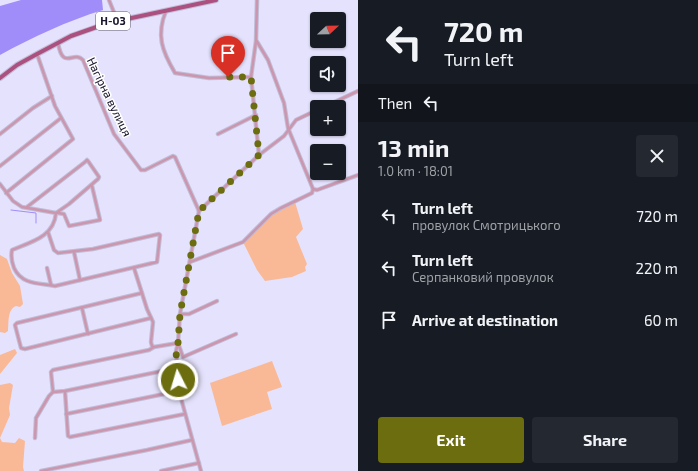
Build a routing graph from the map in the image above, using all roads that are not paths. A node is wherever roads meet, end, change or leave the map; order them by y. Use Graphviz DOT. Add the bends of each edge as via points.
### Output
graph roads {
  1 [pos="109,0"];
  2 [pos="216,0"];
  3 [pos="257,0"];
  4 [pos="166,10"];
  5 [pos="117,20"];
  6 [pos="256,40"];
  7 [pos="58,43"];
  8 [pos="37,54"];
  9 [pos="251,77"];
  10 [pos="0,78"];
  11 [pos="358,91"];
  12 [pos="52,96"];
  13 [pos="339,100"];
  14 [pos="310,113"];
  15 [pos="256,115"];
  16 [pos="61,118"];
  17 [pos="288,128"];
  18 [pos="0,134"];
  19 [pos="218,134"];
  20 [pos="259,155"];
  21 [pos="0,166"];
  22 [pos="358,175"];
  23 [pos="0,184"];
  24 [pos="92,186"];
  25 [pos="313,189"];
  26 [pos="6,193"];
  27 [pos="27,208"];
  28 [pos="63,209"];
  29 [pos="199,211"];
  30 [pos="61,212"];
  31 [pos="56,213"];
  32 [pos="48,232"];
  33 [pos="74,252"];
  34 [pos="189,262"];
  35 [pos="47,268"];
  36 [pos="134,268"];
  37 [pos="80,280"];
  38 [pos="51,285"];
  39 [pos="142,293"];
  40 [pos="217,301"];
  41 [pos="82,308"];
  42 [pos="180,314"];
  43 [pos="151,318"];
  44 [pos="88,334"];
  45 [pos="236,334"];
  46 [pos="178,343"];
  47 [pos="154,347"];
  48 [pos="177,368"];
  49 [pos="65,391"];
  50 [pos="180,391"];
  51 [pos="53,392"];
  52 [pos="66,414"];
  53 [pos="185,414"];
  54 [pos="35,438"];
  55 [pos="192,440"];
  56 [pos="199,463"];
  57 [pos="41,471"];
  58 [pos="161,471"];
  59 [pos="201,471"];
  1 -- 5 [label="street"];
  2 -- 4 [label="main road, Н-03"];
  3 -- 6 [label="street"];
  4 -- 5 [label="main road, Н-03"];
  4 -- 9 [label="street" via="162,19 161,42 163,52 175,73 209,78"];
  5 -- 7 [label="main road, Н-03"];
  6 -- 9 [label="street"];
  6 -- 17 [label="street" via="268,60 284,103"];
  7 -- 8 [label="main road, Н-03"];
  7 -- 29 [label="street, Нагірна вулиця" via="62,56 68,59 77,56 83,60 114,134 141,170 175,157"];
  8 -- 10 [label="main road, Н-03"];
  8 -- 12 [label="street"];
  9 -- 15 [label="street"];
  11 -- 13 [label="street"];
  12 -- 16 [label="street"];
  12 -- 18 [label="street"];
  14 -- 17 [label="street" via="296,120"];
  15 -- 19 [label="street"];
  15 -- 20 [label="street"];
  16 -- 21 [label="street"];
  16 -- 26 [label="street" via="73,139"];
  17 -- 20 [label="street" via="284,136"];
  17 -- 25 [label="street"];
  20 -- 29 [label="street"];
  22 -- 25 [label="street" via="317,190"];
  23 -- 26 [label="street"];
  24 -- 27 [label="street" via="99,177 87,160"];
  24 -- 28 [label="street"];
  24 -- 30 [label="street" via="100,220 71,226"];
  25 -- 34 [label="street" via="312,194 271,214 243,242"];
  26 -- 27 [label="street" via="13,201"];
  27 -- 31 [label="street"];
  28 -- 30 [label="street"];
  28 -- 31 [label="street"];
  29 -- 34 [label="street"];
  30 -- 31 [label="street"];
  31 -- 32 [label="street"];
  32 -- 33 [label="street" via="56,252"];
  32 -- 38 [label="street" via="39,239 11,251 13,266 21,278"];
  33 -- 36 [label="street" via="160,235 157,262"];
  33 -- 37 [label="street"];
  34 -- 42 [label="street"];
  35 -- 38 [label="street"];
  36 -- 37 [label="street"];
  36 -- 39 [label="street"];
  37 -- 38 [label="street"];
  39 -- 41 [label="street"];
  39 -- 43 [label="street"];
  40 -- 42 [label="street" via="189,314"];
  41 -- 44 [label="street"];
  41 -- 44 [label="street" via="15,325 21,348 25,349"];
  42 -- 46 [label="street"];
  43 -- 44 [label="street"];
  43 -- 47 [label="street" via="151,342"];
  45 -- 46 [label="street" via="183,357"];
  46 -- 47 [label="street"];
  46 -- 48 [label="street"];
  47 -- 51 [label="street" via="52,370"];
  48 -- 49 [label="street"];
  48 -- 50 [label="street"];
  49 -- 51 [label="street"];
  49 -- 52 [label="street"];
  50 -- 52 [label="street"];
  50 -- 53 [label="street"];
  51 -- 54 [label="street" via="36,418"];
  52 -- 53 [label="street" via="70,437"];
  53 -- 55 [label="street"];
  55 -- 56 [label="street"];
  55 -- 57 [label="street"];
  56 -- 58 [label="street"];
  56 -- 59 [label="street"];
}
